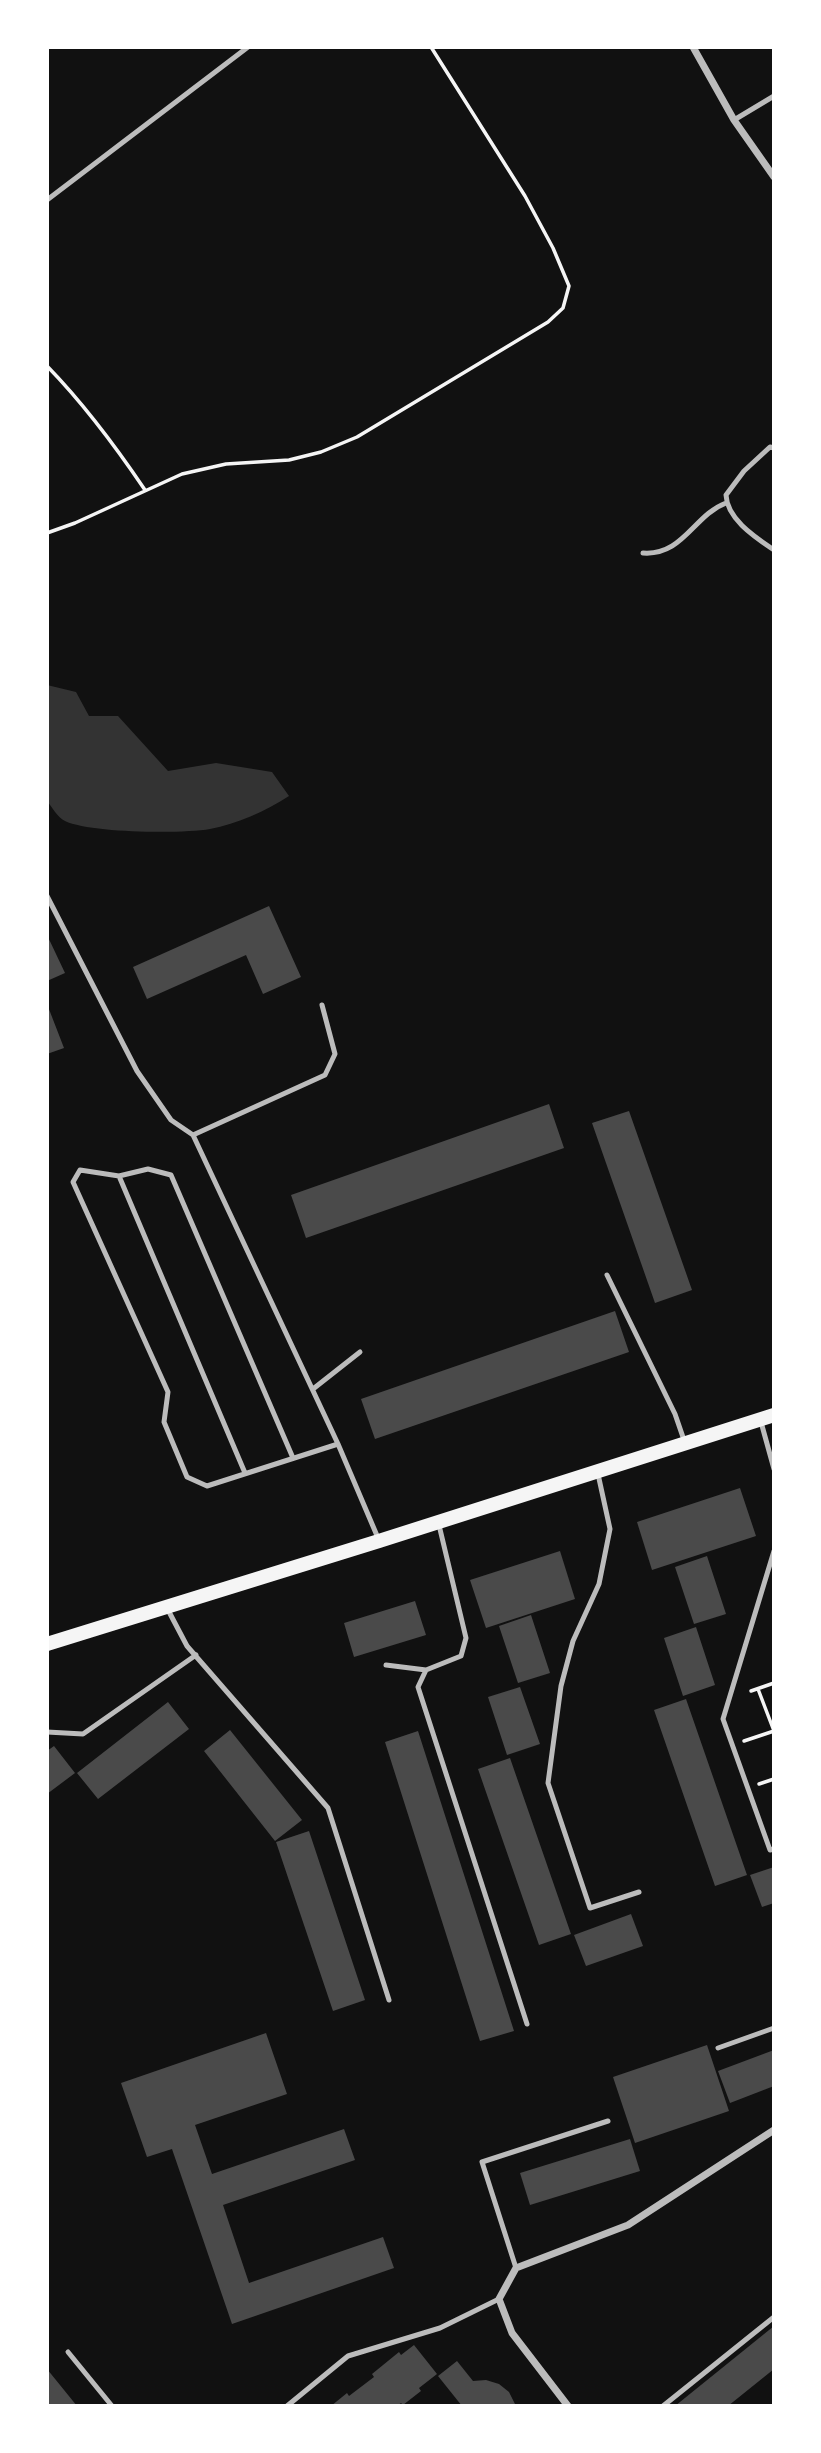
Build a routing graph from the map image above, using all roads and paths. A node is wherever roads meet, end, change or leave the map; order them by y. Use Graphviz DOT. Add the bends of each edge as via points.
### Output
graph roads {
  1 [pos="248,47"];
  2 [pos="431,47"];
  3 [pos="694,47"];
  4 [pos="774,96"];
  5 [pos="734,120"];
  6 [pos="774,177"];
  7 [pos="47,200"];
  8 [pos="47,366"];
  9 [pos="774,448"];
  10 [pos="145,490"];
  11 [pos="726,503"];
  12 [pos="47,533"];
  13 [pos="774,550"];
  14 [pos="643,553"];
  15 [pos="47,896"];
  16 [pos="321,1005"];
  17 [pos="193,1135"];
  18 [pos="119,1176"];
  19 [pos="607,1275"];
  20 [pos="360,1352"];
  21 [pos="313,1389"];
  22 [pos="767,1417"];
  23 [pos="685,1443"];
  24 [pos="338,1444"];
  25 [pos="293,1458"];
  26 [pos="774,1469"];
  27 [pos="598,1471"];
  28 [pos="245,1473"];
  29 [pos="438,1521"];
  30 [pos="379,1541"];
  31 [pos="774,1551"];
  32 [pos="166,1607"];
  33 [pos="47,1644"];
  34 [pos="196,1655"];
  35 [pos="386,1665"];
  36 [pos="426,1670"];
  37 [pos="774,1684"];
  38 [pos="758,1689"];
  39 [pos="751,1691"];
  40 [pos="47,1732"];
  41 [pos="744,1741"];
  42 [pos="774,1779"];
  43 [pos="759,1784"];
  44 [pos="774,1849"];
  45 [pos="639,1892"];
  46 [pos="389,2000"];
  47 [pos="527,2024"];
  48 [pos="774,2028"];
  49 [pos="718,2048"];
  50 [pos="608,2120"];
  51 [pos="774,2130"];
  52 [pos="516,2269"];
  53 [pos="499,2299"];
  54 [pos="774,2317"];
  55 [pos="68,2352"];
  56 [pos="112,2406"];
  57 [pos="287,2406"];
  58 [pos="568,2406"];
  59 [pos="663,2406"];
  1 -- 7 [label="lane"];
  2 -- 10 [label="path" via="525,195 553,248 569,286 563,308 548,322 357,437 289,460 226,464 182,474"];
  3 -- 5 [label="street"];
  4 -- 5 [label="lane"];
  5 -- 6 [label="street"];
  8 -- 10 [label="path"];
  9 -- 11 [label="lane" via="738,479 726,495"];
  10 -- 12 [label="path"];
  11 -- 13 [label="lane" via="756,538"];
  11 -- 14 [label="lane" via="671,547 660,553"];
  15 -- 17 [label="lane" via="137,1071 171,1120"];
  16 -- 17 [label="lane" via="334,1054 326,1075"];
  17 -- 21 [label="lane"];
  18 -- 25 [label="lane" via="148,1169 171,1175"];
  18 -- 28 [label="lane"];
  18 -- 28 [label="lane" via="80,1171 73,1182 168,1392 164,1422 187,1477 207,1486"];
  19 -- 23 [label="lane"];
  20 -- 21 [label="lane"];
  21 -- 24 [label="lane"];
  22 -- 23 [label="main road"];
  22 -- 26 [label="lane"];
  23 -- 27 [label="main road"];
  24 -- 25 [label="lane"];
  24 -- 30 [label="lane"];
  25 -- 28 [label="lane"];
  27 -- 29 [label="main road"];
  27 -- 45 [label="lane" via="610,1529 599,1584 573,1641 561,1686 548,1783 590,1908"];
  29 -- 30 [label="main road"];
  29 -- 36 [label="lane" via="466,1638 461,1656"];
  30 -- 32 [label="main road"];
  31 -- 44 [label="lane" via="723,1719 770,1850"];
  32 -- 33 [label="main road"];
  32 -- 34 [label="lane"];
  34 -- 40 [label="lane" via="83,1734"];
  34 -- 46 [label="lane" via="328,1808"];
  35 -- 36 [label="lane"];
  36 -- 47 [label="lane" via="418,1687"];
  37 -- 38 [label="path"];
  38 -- 39 [label="path"];
  38 -- 41 [label="path" via="774,1731"];
  42 -- 43 [label="path"];
  48 -- 49 [label="lane"];
  50 -- 52 [label="lane" via="482,2162"];
  51 -- 52 [label="street" via="628,2225"];
  52 -- 53 [label="street"];
  53 -- 57 [label="lane" via="440,2328 348,2356"];
  53 -- 58 [label="street" via="512,2333"];
  54 -- 59 [label="lane"];
  55 -- 56 [label="lane"];
}
